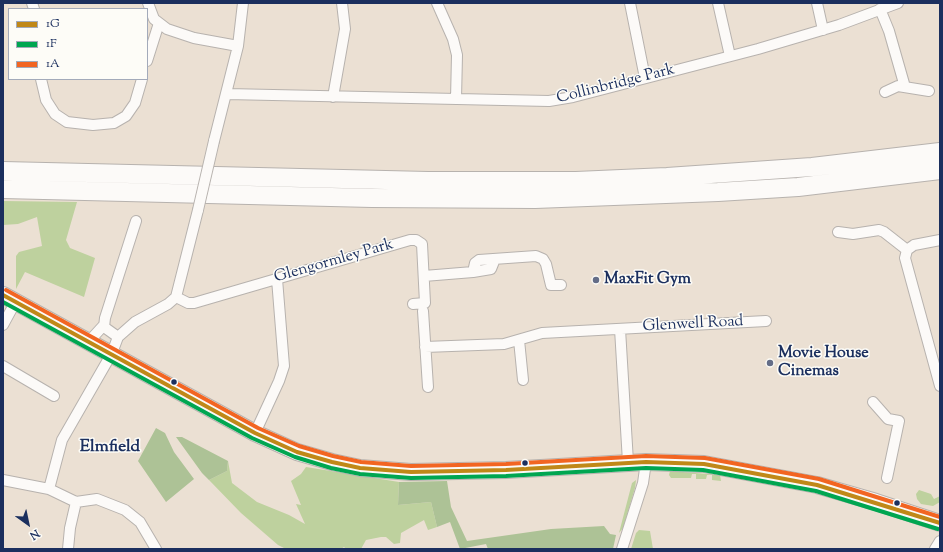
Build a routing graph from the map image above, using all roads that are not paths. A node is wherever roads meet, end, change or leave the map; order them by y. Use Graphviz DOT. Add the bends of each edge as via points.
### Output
graph roads {
  1 [pos="148,3"];
  2 [pos="243,3"];
  3 [pos="342,3"];
  4 [pos="437,3"];
  5 [pos="630,3"];
  6 [pos="718,3"];
  7 [pos="817,3"];
  8 [pos="898,3"];
  9 [pos="880,9"];
  10 [pos="159,23"];
  11 [pos="823,30"];
  12 [pos="238,46"];
  13 [pos="730,56"];
  14 [pos="148,58"];
  15 [pos="646,78"];
  16 [pos="40,80"];
  17 [pos="142,80"];
  18 [pos="905,87"];
  19 [pos="929,91"];
  20 [pos="885,92"];
  21 [pos="227,94"];
  22 [pos="333,97"];
  23 [pos="456,99"];
  24 [pos="940,152"];
  25 [pos="940,170"];
  26 [pos="3,171"];
  27 [pos="3,189"];
  28 [pos="136,221"];
  29 [pos="838,232"];
  30 [pos="940,240"];
  31 [pos="907,250"];
  32 [pos="424,276"];
  33 [pos="277,279"];
  34 [pos="561,285"];
  35 [pos="176,297"];
  36 [pos="9,298"];
  37 [pos="413,304"];
  38 [pos="423,311"];
  39 [pos="766,321"];
  40 [pos="104,324"];
  41 [pos="3,325"];
  42 [pos="620,329"];
  43 [pos="118,337"];
  44 [pos="85,339"];
  45 [pos="519,340"];
  46 [pos="425,348"];
  47 [pos="112,353"];
  48 [pos="3,366"];
  49 [pos="524,380"];
  50 [pos="428,386"];
  51 [pos="940,386"];
  52 [pos="54,396"];
  53 [pos="873,402"];
  54 [pos="255,433"];
  55 [pos="628,462"];
  56 [pos="646,462"];
  57 [pos="887,478"];
  58 [pos="3,480"];
  59 [pos="49,489"];
  60 [pos="76,502"];
  61 [pos="940,523"];
  62 [pos="940,541"];
  63 [pos="68,549"];
  64 [pos="156,549"];
  65 [pos="622,549"];
  66 [pos="936,549"];
  1 -- 10 [label="street" via="154,19"];
  2 -- 12 [label="street"];
  3 -- 22 [label="street" via="345,28"];
  4 -- 23 [label="street" via="453,39 456,55"];
  5 -- 15 [label="street"];
  6 -- 13 [label="street"];
  7 -- 11 [label="street"];
  8 -- 9 [label="street, Collinbridge Park"];
  9 -- 11 [label="street, Collinbridge Park"];
  9 -- 18 [label="street"];
  10 -- 12 [label="street" via="167,29 194,38"];
  10 -- 14 [label="street"];
  11 -- 13 [label="street, Collinbridge Park"];
  12 -- 21 [label="street"];
  13 -- 15 [label="street, Collinbridge Park"];
  15 -- 23 [label="street, Collinbridge Park" via="548,101"];
  16 -- 17 [label="street" via="46,100 55,114 67,122 93,125 114,123 126,116 135,103"];
  18 -- 19 [label="street"];
  18 -- 20 [label="street" via="898,86"];
  21 -- 22 [label="street, Collinbridge Park"];
  21 -- 35 [label="street, bridge"];
  22 -- 23 [label="street, Collinbridge Park"];
  24 -- 26 [label="highway" via="812,167 576,181"];
  25 -- 27 [label="highway" via="726,192 535,199"];
  28 -- 40 [label="street"];
  29 -- 31 [label="street" via="853,234 879,230"];
  30 -- 31 [label="street" via="914,245"];
  31 -- 51 [label="street" via="905,258"];
  32 -- 33 [label="street, Glengormley Park" via="422,244 410,240"];
  32 -- 34 [label="street" via="473,272 474,263 479,260 536,256 543,259 546,264 551,285"];
  32 -- 37 [label="street, Glengormley Park" via="425,303"];
  33 -- 35 [label="street, Glengormley Park" via="194,303"];
  33 -- 54 [label="street" via="284,366"];
  35 -- 43 [label="street" via="135,322"];
  36 -- 41 [label="street"];
  36 -- 44 [label="main road"];
  38 -- 46 [label="street"];
  39 -- 42 [label="street, Glenwell Road"];
  40 -- 43 [label="street" via="104,327"];
  40 -- 44 [label="street" via="93,337"];
  42 -- 45 [label="street, Glenwell Road" via="542,332"];
  42 -- 55 [label="street, Glenwell Road"];
  43 -- 47 [label="street"];
  44 -- 47 [label="main road"];
  45 -- 46 [label="street, Glenwell Road" via="504,344"];
  45 -- 49 [label="street"];
  46 -- 50 [label="street"];
  47 -- 54 [label="main road"];
  47 -- 59 [label="street" via="62,440"];
  48 -- 52 [label="street"];
  53 -- 57 [label="street" via="888,419 900,421"];
  54 -- 55 [label="main road" via="297,452 332,462 377,470 466,472"];
  55 -- 56 [label="main road"];
  56 -- 61 [label="main road" via="704,464 779,476 845,492"];
  56 -- 65 [label="street" via="643,483"];
  58 -- 59 [label="street"];
  59 -- 60 [label="street"];
  60 -- 63 [label="street"];
  60 -- 64 [label="street" via="97,499 125,510 140,522"];
  62 -- 66 [label="street"];
}
